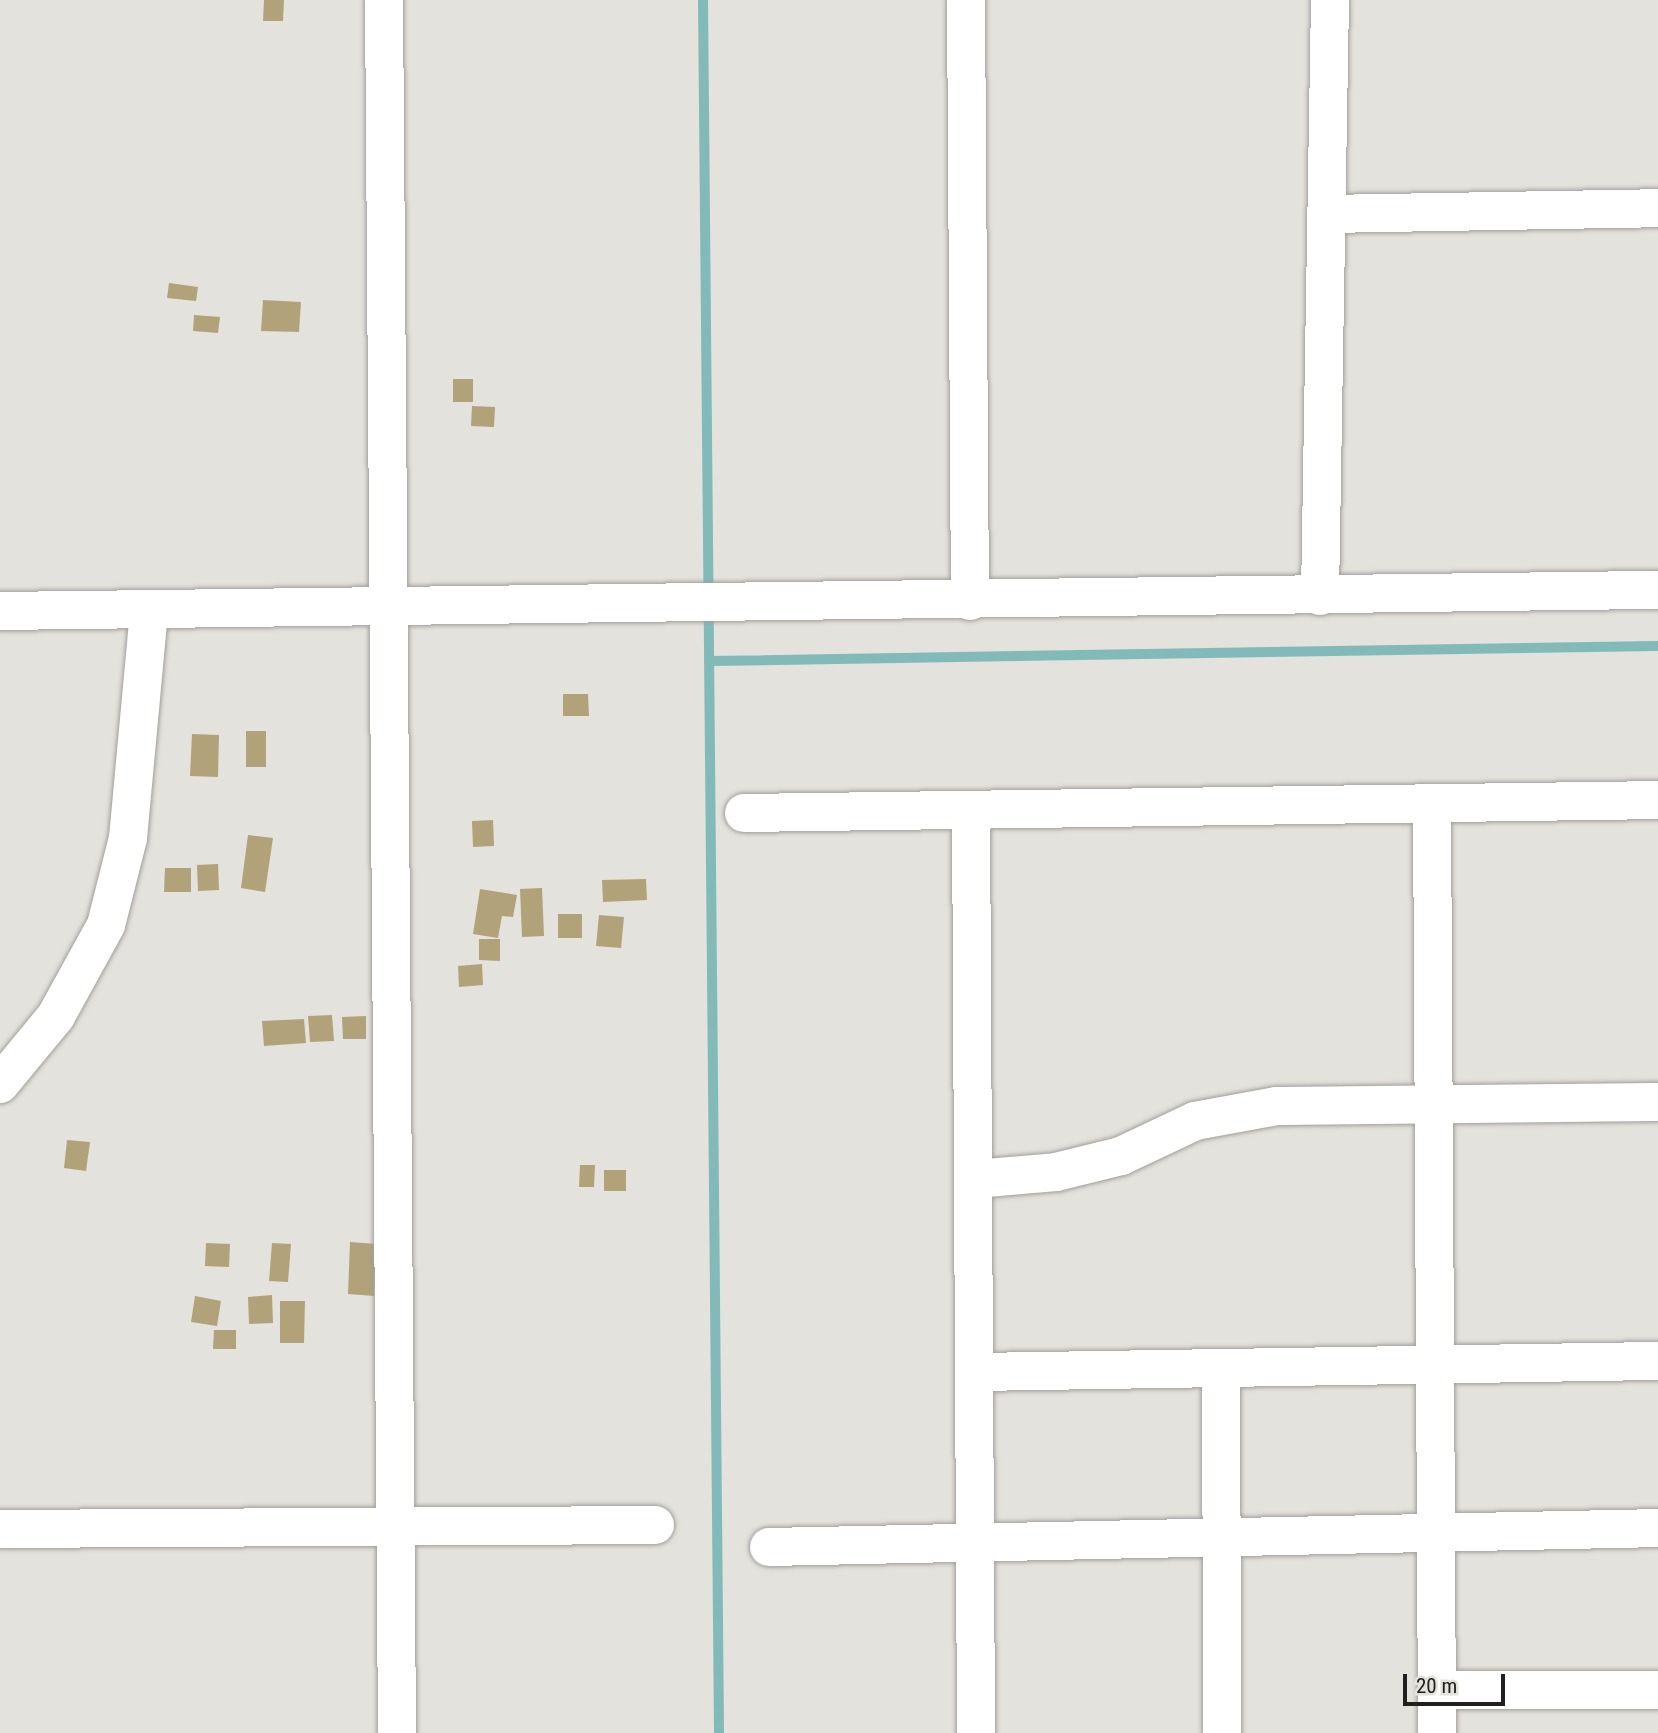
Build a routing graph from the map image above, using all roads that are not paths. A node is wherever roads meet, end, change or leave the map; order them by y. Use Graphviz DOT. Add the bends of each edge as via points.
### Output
graph roads {
  1 [pos="384,0"];
  2 [pos="966,0"];
  3 [pos="1330,0"];
  4 [pos="1658,208"];
  5 [pos="1326,214"];
  6 [pos="1658,590"];
  7 [pos="1320,596"];
  8 [pos="970,601"];
  9 [pos="389,608"];
  10 [pos="149,610"];
  11 [pos="0,611"];
  12 [pos="1658,800"];
  13 [pos="1432,803"];
  14 [pos="971,810"];
  15 [pos="744,813"];
  16 [pos="0,1084"];
  17 [pos="1658,1102"];
  18 [pos="1434,1105"];
  19 [pos="975,1179"];
  20 [pos="1658,1361"];
  21 [pos="1435,1364"];
  22 [pos="1221,1368"];
  23 [pos="977,1372"];
  24 [pos="655,1525"];
  25 [pos="396,1527"];
  26 [pos="1658,1528"];
  27 [pos="0,1529"];
  28 [pos="1436,1533"];
  29 [pos="1221,1538"];
  30 [pos="976,1542"];
  31 [pos="769,1547"];
  32 [pos="1437,1690"];
  33 [pos="1658,1690"];
  34 [pos="397,1733"];
  35 [pos="976,1733"];
  36 [pos="1222,1733"];
  37 [pos="1437,1733"];
  1 -- 9 [label="street"];
  2 -- 8 [label="street"];
  3 -- 5 [label="street"];
  4 -- 5 [label="street"];
  5 -- 7 [label="street"];
  6 -- 7 [label="street"];
  7 -- 8 [label="street"];
  8 -- 9 [label="street"];
  9 -- 10 [label="street"];
  9 -- 25 [label="street"];
  10 -- 11 [label="street"];
  10 -- 16 [label="street" via="128,838 106,925 56,1016"];
  12 -- 13 [label="street"];
  13 -- 14 [label="street"];
  13 -- 18 [label="street"];
  14 -- 15 [label="street"];
  14 -- 19 [label="street"];
  17 -- 18 [label="street"];
  18 -- 19 [label="street" via="1277,1106 1195,1121 1121,1156 1056,1172"];
  18 -- 21 [label="street"];
  19 -- 23 [label="street"];
  20 -- 21 [label="street"];
  21 -- 22 [label="street"];
  21 -- 28 [label="street"];
  22 -- 23 [label="street"];
  22 -- 29 [label="street"];
  23 -- 30 [label="street"];
  24 -- 25 [label="street"];
  25 -- 27 [label="street"];
  25 -- 34 [label="street"];
  26 -- 28 [label="street"];
  28 -- 29 [label="street"];
  28 -- 32 [label="street"];
  29 -- 30 [label="street"];
  29 -- 36 [label="street"];
  30 -- 31 [label="street"];
  30 -- 35 [label="street"];
  32 -- 33 [label="street"];
  32 -- 37 [label="street"];
}
